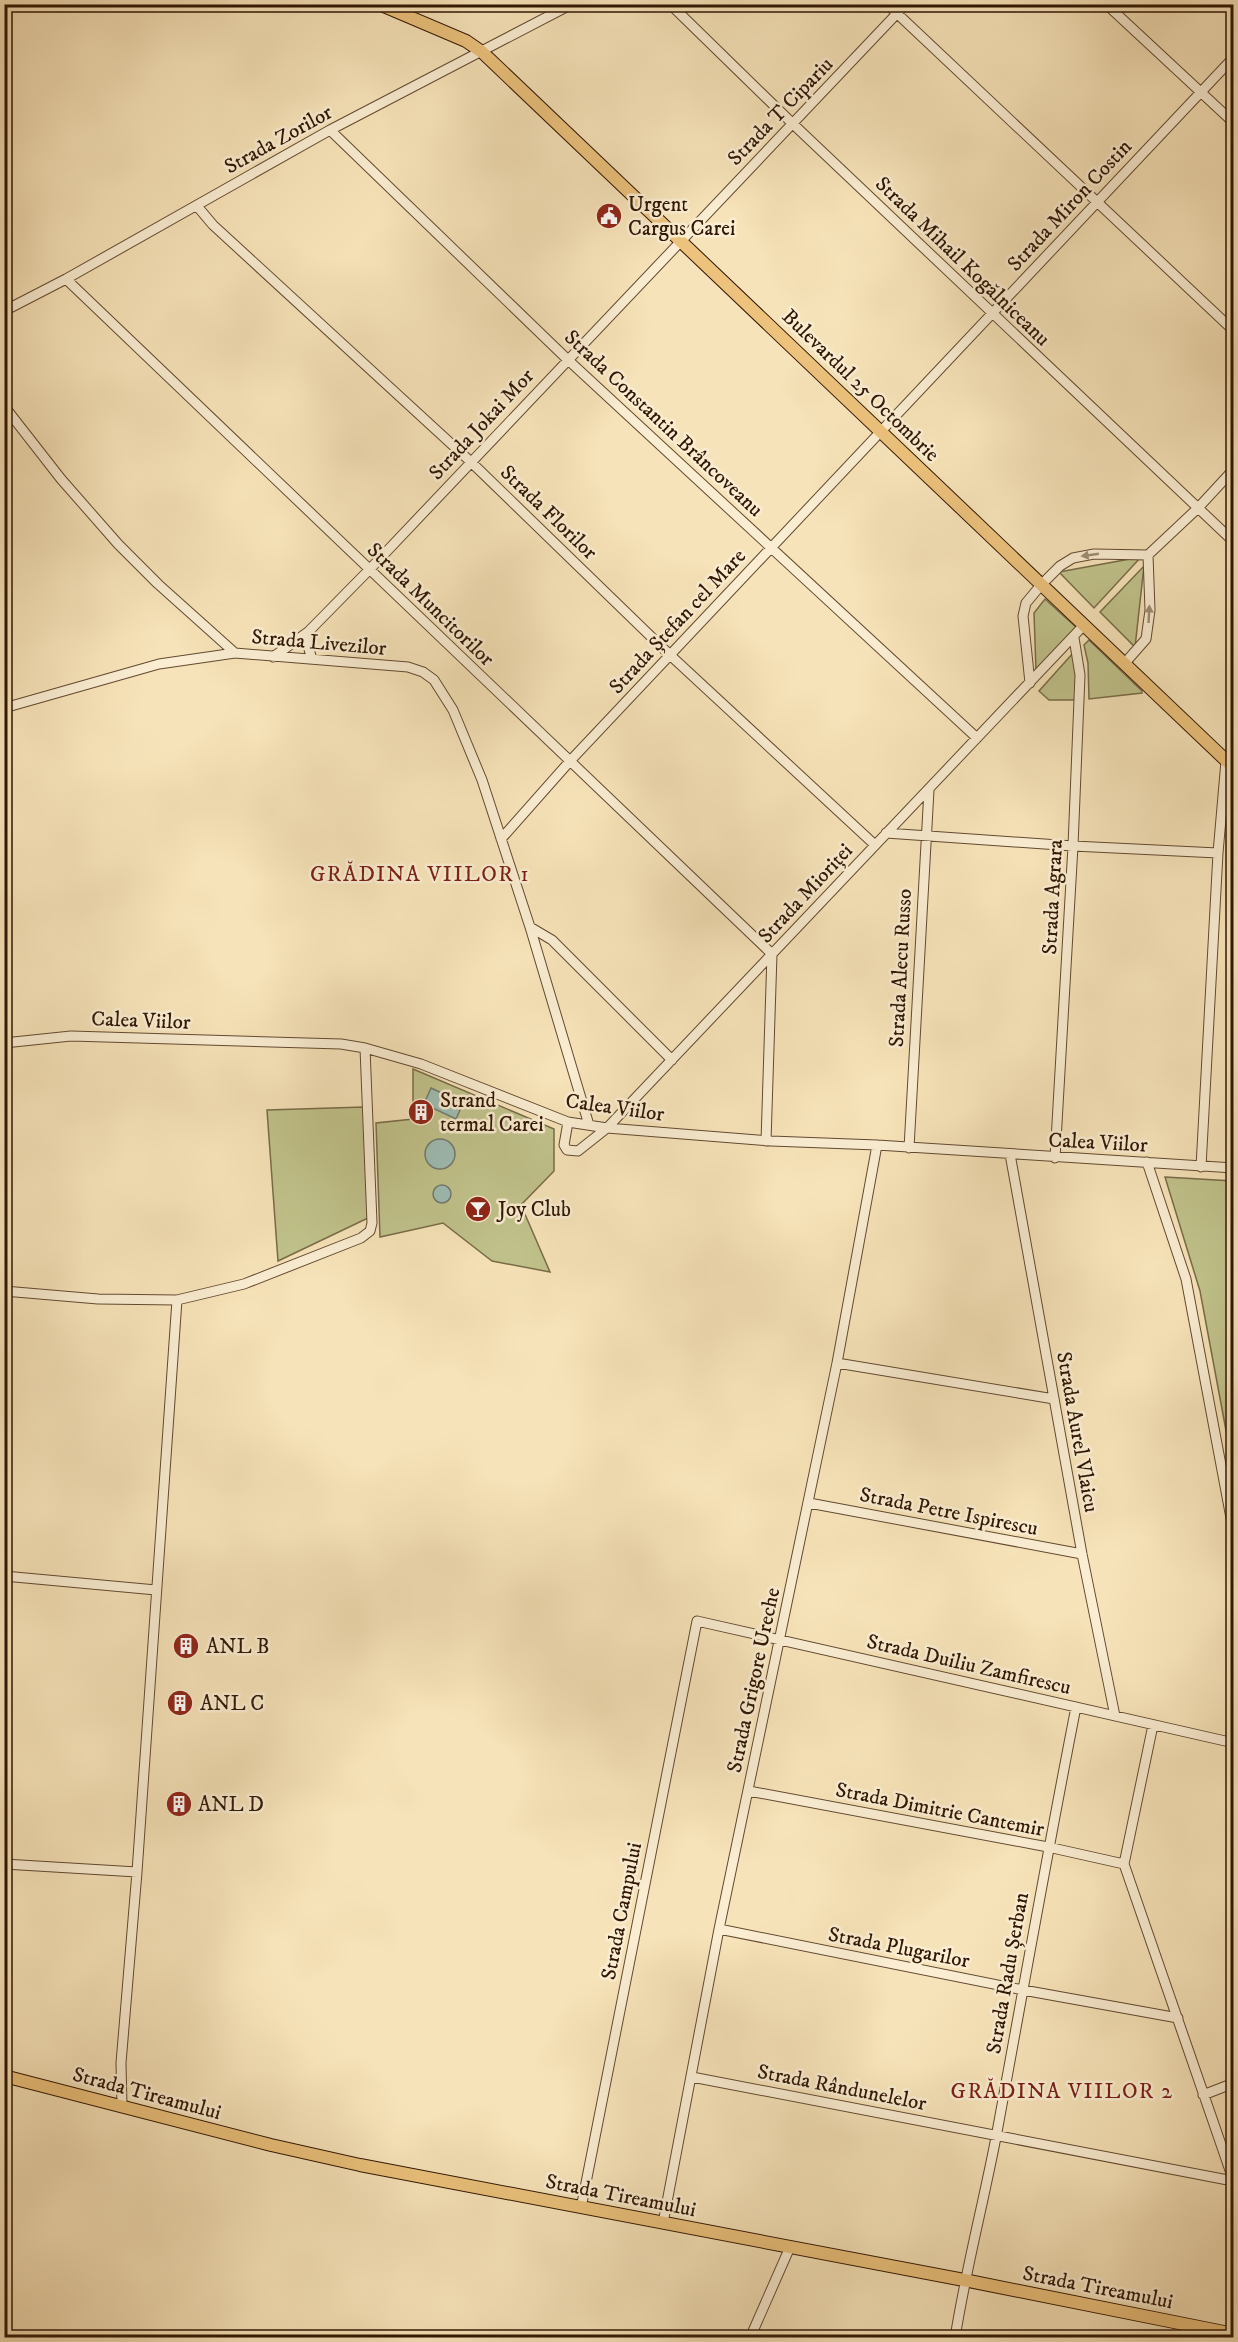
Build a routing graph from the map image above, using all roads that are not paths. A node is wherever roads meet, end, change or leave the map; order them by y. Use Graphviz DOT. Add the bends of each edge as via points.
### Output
graph roads {
  1 [pos="379,4"];
  2 [pos="573,4"];
  3 [pos="670,4"];
  4 [pos="887,4"];
  5 [pos="906,4"];
  6 [pos="1106,4"];
  7 [pos="897,14"];
  8 [pos="482,52"];
  9 [pos="1233,57"];
  10 [pos="1201,92"];
  11 [pos="1233,123"];
  12 [pos="793,124"];
  13 [pos="330,130"];
  14 [pos="1097,200"];
  15 [pos="197,206"];
  16 [pos="680,241"];
  17 [pos="66,279"];
  18 [pos="4,311"];
  19 [pos="991,313"];
  20 [pos="1233,331"];
  21 [pos="567,359"];
  22 [pos="4,406"];
  23 [pos="882,432"];
  24 [pos="471,462"];
  25 [pos="1233,469"];
  26 [pos="1198,508"];
  27 [pos="1233,542"];
  28 [pos="772,547"];
  29 [pos="1148,555"];
  30 [pos="369,570"];
  31 [pos="1041,585"];
  32 [pos="1084,626"];
  33 [pos="308,632"];
  34 [pos="1074,638"];
  35 [pos="235,653"];
  36 [pos="670,655"];
  37 [pos="273,657"];
  38 [pos="312,659"];
  39 [pos="1124,664"];
  40 [pos="1030,683"];
  41 [pos="4,708"];
  42 [pos="977,738"];
  43 [pos="570,761"];
  44 [pos="1230,765"];
  45 [pos="929,790"];
  46 [pos="886,833"];
  47 [pos="925,837"];
  48 [pos="501,839"];
  49 [pos="875,846"];
  50 [pos="1073,846"];
  51 [pos="1218,853"];
  52 [pos="530,927"];
  53 [pos="772,954"];
  54 [pos="4,1043"];
  55 [pos="365,1048"];
  56 [pos="672,1060"];
  57 [pos="567,1122"];
  58 [pos="589,1125"];
  59 [pos="607,1128"];
  60 [pos="766,1141"];
  61 [pos="878,1145"];
  62 [pos="909,1148"];
  63 [pos="1010,1154"];
  64 [pos="1055,1158"];
  65 [pos="1147,1162"];
  66 [pos="1201,1167"];
  67 [pos="1233,1168"];
  68 [pos="4,1291"];
  69 [pos="177,1300"];
  70 [pos="837,1363"];
  71 [pos="1054,1399"];
  72 [pos="808,1503"];
  73 [pos="1233,1534"];
  74 [pos="1082,1554"];
  75 [pos="4,1576"];
  76 [pos="156,1590"];
  77 [pos="697,1621"];
  78 [pos="781,1639"];
  79 [pos="1076,1707"];
  80 [pos="1115,1716"];
  81 [pos="1153,1725"];
  82 [pos="1233,1743"];
  83 [pos="748,1791"];
  84 [pos="1048,1847"];
  85 [pos="4,1864"];
  86 [pos="1124,1864"];
  87 [pos="137,1872"];
  88 [pos="719,1929"];
  89 [pos="1023,1990"];
  90 [pos="1178,2018"];
  91 [pos="4,2076"];
  92 [pos="692,2077"];
  93 [pos="1233,2084"];
  94 [pos="1203,2095"];
  95 [pos="122,2107"];
  96 [pos="996,2136"];
  97 [pos="1233,2181"];
  98 [pos="581,2208"];
  99 [pos="663,2223"];
  100 [pos="790,2247"];
  101 [pos="964,2280"];
  102 [pos="1233,2334"];
  103 [pos="750,2337"];
  104 [pos="956,2337"];
  1 -- 8 [label="main road, Bulevardul 25 Octombrie" via="456,36"];
  2 -- 8 [label="street, Strada Zorilor"];
  3 -- 12 [label="street, Strada Mihail Kogălniceanu"];
  4 -- 7 [label="street"];
  5 -- 7 [label="street, Strada T Cipariu"];
  6 -- 10 [label="street"];
  7 -- 12 [label="street, Strada T Cipariu"];
  7 -- 14 [label="street"];
  8 -- 13 [label="street, Strada Zorilor"];
  8 -- 16 [label="main road, Bulevardul 25 Octombrie"];
  9 -- 10 [label="street, Strada Miron Costin"];
  10 -- 11 [label="street"];
  10 -- 14 [label="street, Strada Miron Costin"];
  12 -- 16 [label="street, Strada T Cipariu"];
  12 -- 19 [label="street, Strada Mihail Kogălniceanu"];
  13 -- 15 [label="street, Strada Zorilor"];
  13 -- 21 [label="street, Strada Constantin Brâncoveanu"];
  14 -- 19 [label="street, Strada Miron Costin"];
  14 -- 20 [label="street"];
  15 -- 17 [label="street, Strada Zorilor"];
  15 -- 24 [label="street, Strada Florilor"];
  16 -- 21 [label="street, Strada Jokai Mor"];
  16 -- 23 [label="main road, Bulevardul 25 Octombrie"];
  17 -- 18 [label="street, Strada Zorilor"];
  17 -- 30 [label="street, Strada Muncitorilor"];
  19 -- 23 [label="street, Strada Miron Costin"];
  19 -- 26 [label="street, Strada Mihail Kogălniceanu"];
  21 -- 24 [label="street, Strada Jokai Mor"];
  21 -- 28 [label="street, Strada Constantin Brâncoveanu"];
  22 -- 35 [label="street, Strada Livezilor" via="118,544"];
  23 -- 28 [label="street, Strada Ștefan cel Mare"];
  23 -- 31 [label="main road, Bulevardul 25 Octombrie"];
  24 -- 30 [label="street, Strada Jokai Mor"];
  24 -- 36 [label="street, Strada Florilor"];
  25 -- 26 [label="street"];
  26 -- 27 [label="street, Strada Mihail Kogălniceanu"];
  26 -- 29 [label="street"];
  28 -- 36 [label="street, Strada Ștefan cel Mare"];
  28 -- 42 [label="street, Strada Constantin Brâncoveanu"];
  29 -- 31 [label="street, one-way" via="1094,554 1073,558"];
  39 -- 29 [label="street, one-way" via="1146,639 1150,610"];
  30 -- 33 [label="street, Strada Jokai Mor"];
  30 -- 43 [label="street, Strada Muncitorilor"];
  31 -- 32 [label="main road, Bulevardul 25 Octombrie"];
  31 -- 40 [label="street" via="1026,603 1023,616"];
  32 -- 34 [label="street, Strada Mioriței"];
  32 -- 39 [label="main road, Bulevardul 25 Octombrie"];
  33 -- 37 [label="street, Strada Jokai Mor"];
  33 -- 38 [label="street"];
  34 -- 40 [label="street, Strada Mioriței"];
  34 -- 50 [label="street, Strada Agrara" via="1080,675"];
  35 -- 37 [label="street, Strada Livezilor"];
  35 -- 41 [label="street" via="159,664"];
  36 -- 43 [label="street, Strada Ștefan cel Mare"];
  36 -- 49 [label="street, Strada Florilor"];
  37 -- 38 [label="street, Strada Livezilor"];
  38 -- 48 [label="street, Strada Livezilor" via="408,668 434,680 453,710"];
  39 -- 44 [label="main road, Bulevardul 25 Octombrie"];
  40 -- 42 [label="street, Strada Mioriței"];
  42 -- 45 [label="street, Strada Mioriței"];
  43 -- 48 [label="street, Strada Ștefan cel Mare"];
  43 -- 53 [label="street, Strada Muncitorilor"];
  44 -- 51 [label="street"];
  45 -- 46 [label="street, Strada Mioriței"];
  45 -- 47 [label="street, Strada Alecu Russo"];
  46 -- 47 [label="street"];
  46 -- 49 [label="street, Strada Mioriței"];
  47 -- 50 [label="street"];
  47 -- 62 [label="street, Strada Alecu Russo"];
  48 -- 52 [label="street, Strada Livezilor"];
  49 -- 53 [label="street, Strada Mioriței"];
  50 -- 51 [label="street"];
  50 -- 64 [label="street, Strada Agrara"];
  51 -- 66 [label="street"];
  52 -- 56 [label="street" via="552,940"];
  52 -- 58 [label="street, Strada Livezilor"];
  53 -- 56 [label="street, Strada Mioriței"];
  53 -- 60 [label="street"];
  54 -- 55 [label="street, Calea Viilor" via="71,1035"];
  55 -- 57 [label="street, Calea Viilor" via="421,1064"];
  55 -- 69 [label="street" via="370,1231 244,1284"];
  56 -- 59 [label="street, Strada Mioriței"];
  57 -- 58 [label="street, Calea Viilor"];
  57 -- 59 [label="street, Strada Mioriței" via="564,1145 572,1152"];
  58 -- 59 [label="street, Calea Viilor"];
  59 -- 60 [label="street, Calea Viilor"];
  60 -- 61 [label="street, Calea Viilor"];
  61 -- 62 [label="street, Calea Viilor"];
  61 -- 70 [label="street, Strada Grigore Ureche"];
  62 -- 63 [label="street, Calea Viilor"];
  63 -- 64 [label="street, Calea Viilor"];
  63 -- 71 [label="street, Strada Aurel Vlaicu"];
  64 -- 65 [label="street, Calea Viilor"];
  65 -- 66 [label="street, Calea Viilor"];
  65 -- 73 [label="street" via="1186,1279"];
  66 -- 67 [label="street, Calea Viilor"];
  68 -- 69 [label="street" via="98,1299"];
  69 -- 76 [label="street"];
  70 -- 71 [label="street"];
  70 -- 72 [label="street, Strada Grigore Ureche"];
  71 -- 74 [label="street, Strada Aurel Vlaicu"];
  72 -- 74 [label="street, Strada Petre Ispirescu"];
  72 -- 78 [label="street, Strada Grigore Ureche"];
  74 -- 80 [label="street, Strada Aurel Vlaicu"];
  75 -- 76 [label="street"];
  76 -- 87 [label="street"];
  77 -- 78 [label="street, Strada Duiliu Zamfirescu"];
  77 -- 98 [label="street, Strada Campului"];
  78 -- 79 [label="street, Strada Duiliu Zamfirescu"];
  78 -- 83 [label="street, Strada Grigore Ureche"];
  79 -- 80 [label="street, Strada Duiliu Zamfirescu"];
  79 -- 84 [label="street, Strada Radu Șerban"];
  80 -- 81 [label="street, Strada Duiliu Zamfirescu"];
  81 -- 82 [label="street, Strada Duiliu Zamfirescu"];
  81 -- 86 [label="street"];
  83 -- 84 [label="street, Strada Dimitrie Cantemir"];
  83 -- 88 [label="street, Strada Grigore Ureche"];
  84 -- 86 [label="street, Strada Dimitrie Cantemir"];
  84 -- 89 [label="street, Strada Radu Șerban"];
  85 -- 87 [label="street"];
  86 -- 90 [label="street"];
  87 -- 95 [label="street" via="121,2063"];
  88 -- 89 [label="street, Strada Plugarilor"];
  88 -- 92 [label="street, Strada Grigore Ureche"];
  89 -- 90 [label="street, Strada Plugarilor"];
  89 -- 96 [label="street, Strada Radu Șerban"];
  90 -- 94 [label="street"];
  91 -- 95 [label="main road, Strada Tireamului"];
  92 -- 96 [label="street, Strada Rândunelelor"];
  92 -- 99 [label="street, Strada Grigore Ureche"];
  93 -- 94 [label="street"];
  94 -- 97 [label="street"];
  95 -- 98 [label="main road, Strada Tireamului" via="304,2152"];
  96 -- 97 [label="street, Strada Rândunelelor"];
  96 -- 101 [label="street, Strada Radu Șerban"];
  98 -- 99 [label="main road, Strada Tireamului"];
  99 -- 100 [label="main road, Strada Tireamului"];
  100 -- 101 [label="main road, Strada Tireamului"];
  100 -- 103 [label="street"];
  101 -- 102 [label="main road, Strada Tireamului"];
  101 -- 104 [label="street, Strada Radu Șerban"];
}
